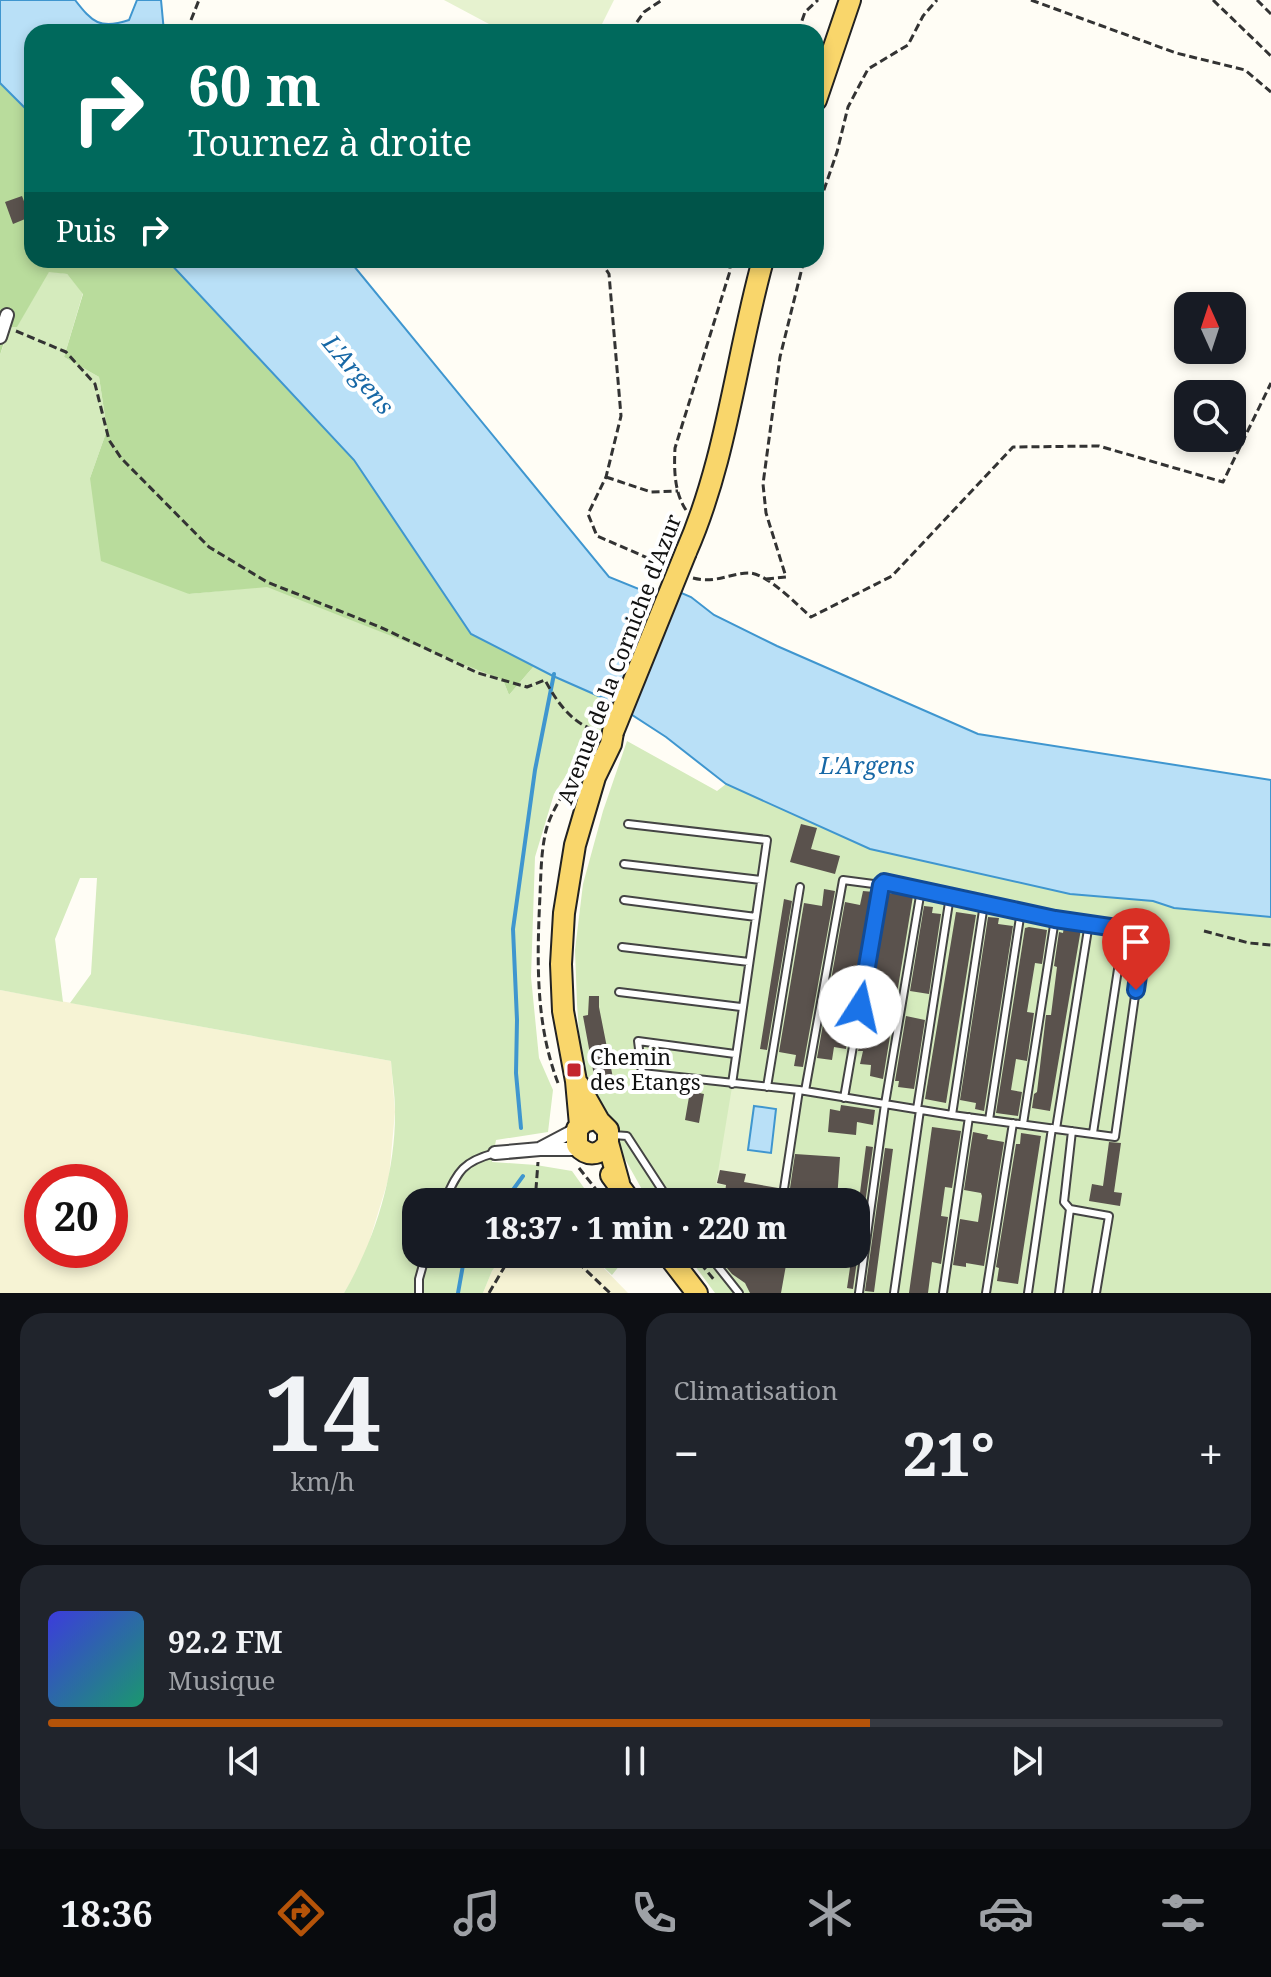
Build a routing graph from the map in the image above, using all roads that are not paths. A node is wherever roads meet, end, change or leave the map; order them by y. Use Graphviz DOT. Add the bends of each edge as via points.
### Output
graph roads {
  1 [pos="850,0"];
  2 [pos="824,60"];
  3 [pos="759,268"];
  4 [pos="7,315"];
  5 [pos="0,336"];
  6 [pos="628,824"];
  7 [pos="624,864"];
  8 [pos="761,880"];
  9 [pos="881,885"];
  10 [pos="800,887"];
  11 [pos="921,890"];
  12 [pos="950,896"];
  13 [pos="624,900"];
  14 [pos="984,904"];
  15 [pos="1021,911"];
  16 [pos="756,917"];
  17 [pos="1055,919"];
  18 [pos="1089,923"];
  19 [pos="1124,930"];
  20 [pos="622,947"];
  21 [pos="749,962"];
  22 [pos="619,992"];
  23 [pos="741,1007"];
  24 [pos="735,1054"];
  25 [pos="732,1084"];
  26 [pos="767,1087"];
  27 [pos="802,1091"];
  28 [pos="844,1098"];
  29 [pos="885,1104"];
  30 [pos="919,1110"];
  31 [pos="952,1115"];
  32 [pos="969,1117"];
  33 [pos="989,1120"];
  34 [pos="1013,1123"];
  35 [pos="1023,1124"];
  36 [pos="1054,1129"];
  37 [pos="1072,1131"];
  38 [pos="1093,1133"];
  39 [pos="590,1140"];
  40 [pos="534,1150"];
  41 [pos="495,1153"];
  42 [pos="451,1188"];
  43 [pos="622,1188"];
  44 [pos="661,1188"];
  45 [pos="785,1188"];
  46 [pos="1070,1209"];
  47 [pos="422,1268"];
  48 [pos="678,1268"];
  49 [pos="718,1268"];
  50 [pos="419,1293"];
  51 [pos="697,1293"];
  52 [pos="739,1293"];
  53 [pos="859,1293"];
  54 [pos="894,1293"];
  55 [pos="943,1293"];
  56 [pos="986,1293"];
  57 [pos="1028,1293"];
  58 [pos="1059,1293"];
  59 [pos="1096,1293"];
  1 -- 2 [label="main road"];
  3 -- 39 [label="main road, Avenue de la Corniche d'Azur, bridge" via="733,398 697,526 604,735 611,744 575,845 564,913 563,1011"];
  4 -- 5 [label="street"];
  6 -- 8 [label="lane" via="767,840"];
  7 -- 8 [label="lane"];
  8 -- 16 [label="lane"];
  9 -- 11 [label="lane"];
  9 -- 27 [label="lane" via="843,880"];
  9 -- 28 [label="lane"];
  10 -- 26 [label="lane"];
  11 -- 12 [label="lane"];
  11 -- 29 [label="lane"];
  12 -- 14 [label="lane"];
  12 -- 30 [label="lane"];
  13 -- 16 [label="lane"];
  14 -- 15 [label="lane"];
  14 -- 31 [label="lane"];
  15 -- 17 [label="lane"];
  15 -- 33 [label="lane"];
  16 -- 21 [label="lane"];
  17 -- 18 [label="lane"];
  17 -- 35 [label="lane"];
  18 -- 19 [label="lane"];
  18 -- 36 [label="lane"];
  19 -- 38 [label="lane"];
  19 -- 38 [label="lane" via="1144,932 1115,1137"];
  20 -- 21 [label="lane"];
  21 -- 23 [label="lane"];
  22 -- 23 [label="lane"];
  23 -- 24 [label="lane"];
  24 -- 25 [label="lane"];
  24 -- 25 [label="lane" via="638,1041 642,1073"];
  25 -- 26 [label="lane"];
  26 -- 27 [label="lane"];
  27 -- 28 [label="lane"];
  27 -- 45 [label="lane"];
  28 -- 29 [label="lane"];
  29 -- 30 [label="lane"];
  29 -- 53 [label="lane"];
  30 -- 31 [label="lane"];
  30 -- 54 [label="lane"];
  31 -- 32 [label="lane"];
  32 -- 33 [label="lane"];
  32 -- 55 [label="lane"];
  33 -- 34 [label="lane"];
  34 -- 35 [label="lane"];
  34 -- 56 [label="lane"];
  35 -- 36 [label="lane"];
  36 -- 37 [label="lane"];
  36 -- 57 [label="lane"];
  37 -- 38 [label="lane"];
  37 -- 46 [label="lane" via="1064,1202"];
  39 -- 40 [label="street"];
  39 -- 40 [label="street"];
  39 -- 43 [label="main road, Avenue de la Corniche d'Azur"];
  39 -- 44 [label="lane" via="627,1136"];
  40 -- 41 [label="street"];
  41 -- 42 [label="lane" via="475,1158"];
  46 -- 58 [label="lane"];
  46 -- 59 [label="lane" via="1109,1216"];
  47 -- 50 [label="lane"];
  48 -- 51 [label="main road"];
  49 -- 52 [label="lane"];
}
